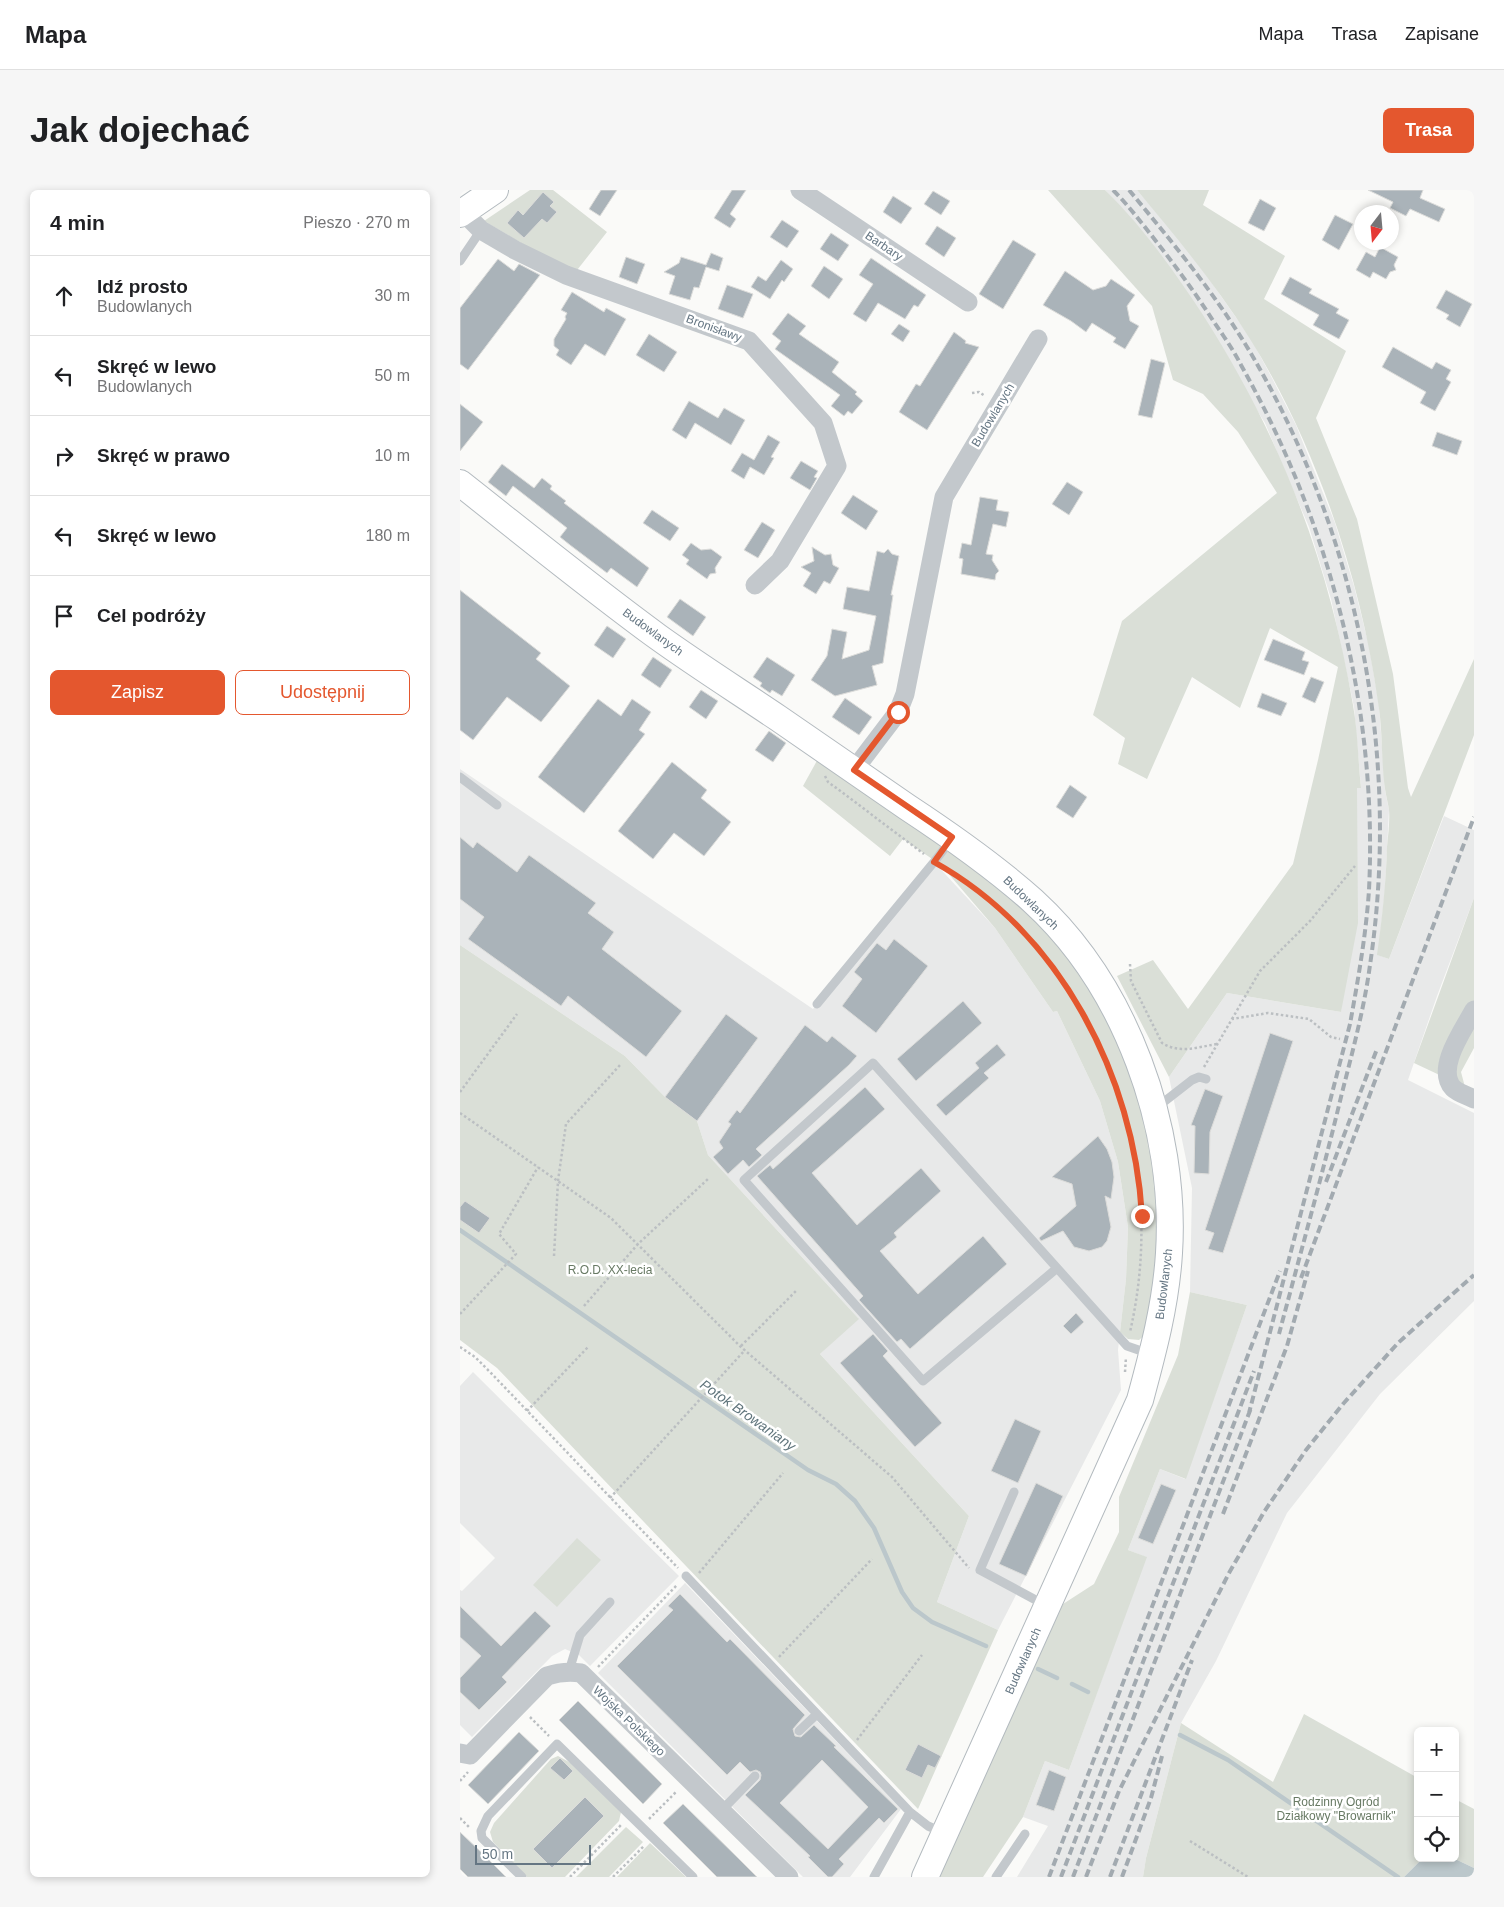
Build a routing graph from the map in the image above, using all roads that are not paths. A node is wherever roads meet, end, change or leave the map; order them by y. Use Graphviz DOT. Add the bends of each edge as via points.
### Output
graph roads {
  1 [pos="800,190"];
  2 [pos="476,206"];
  3 [pos="460,261"];
  4 [pos="968,302"];
  5 [pos="1038,339"];
  6 [pos="460,483"];
  7 [pos="755,586"];
  8 [pos="854,770"];
  9 [pos="460,777"];
  10 [pos="497,805"];
  11 [pos="952,837"];
  12 [pos="817,1004"];
  13 [pos="1474,1010"];
  14 [pos="1202,1078"];
  15 [pos="1474,1099"];
  16 [pos="1154,1109"];
  17 [pos="1056,1269"];
  18 [pos="1152,1355"];
  19 [pos="1014,1492"];
  20 [pos="688,1579"];
  21 [pos="610,1602"];
  22 [pos="1048,1606"];
  23 [pos="575,1672"];
  24 [pos="817,1714"];
  25 [pos="800,1731"];
  26 [pos="466,1760"];
  27 [pos="755,1776"];
  28 [pos="721,1811"];
  29 [pos="910,1812"];
  30 [pos="944,1834"];
  31 [pos="1026,1834"];
  32 [pos="522,1877"];
  33 [pos="694,1877"];
  34 [pos="788,1877"];
  35 [pos="874,1877"];
  36 [pos="925,1877"];
  37 [pos="996,1877"];
  1 -- 4 [label="street, Barbary"];
  2 -- 3 [label="lane"];
  2 -- 7 [label="street, Bronisławy" via="515,250 566,275 749,340 823,423 837,466 780,561"];
  5 -- 8 [label="street, Budowlanych" via="944,497 905,694 898,712"];
  6 -- 8 [label="street, Budowlanych" via="660,638"];
  8 -- 11 [label="street, Budowlanych"];
  9 -- 10 [label="lane"];
  11 -- 12 [label="lane"];
  11 -- 16 [label="street, Budowlanych" via="1035,903 1073,945 1116,1013 1136,1055"];
  13 -- 15 [label="street" via="1448,1060 1448,1078 1454,1089"];
  14 -- 16 [label="lane"];
  16 -- 18 [label="street, Budowlanych" via="1168,1187 1169,1250 1166,1288"];
  17 -- 17 [label="lane" via="873,1063 744,1180 923,1382"];
  17 -- 18 [label="lane" via="1128,1346"];
  18 -- 22 [label="street, Budowlanych" via="1140,1400"];
  19 -- 22 [label="lane" via="980,1570"];
  20 -- 24 [label="lane"];
  21 -- 23 [label="lane" via="580,1635"];
  22 -- 30 [label="street, Budowlanych"];
  23 -- 26 [label="street" via="547,1676"];
  23 -- 28 [label="street, Wojska Polskiego"];
  24 -- 25 [label="lane"];
  24 -- 29 [label="lane"];
  27 -- 28 [label="lane"];
  28 -- 34 [label="street, Wojska Polskiego"];
  29 -- 30 [label="lane"];
  29 -- 35 [label="lane"];
  30 -- 36 [label="street, Budowlanych"];
  31 -- 37 [label="lane"];
  32 -- 33 [label="lane" via="482,1838 481,1831 488,1816 557,1744"];
}
